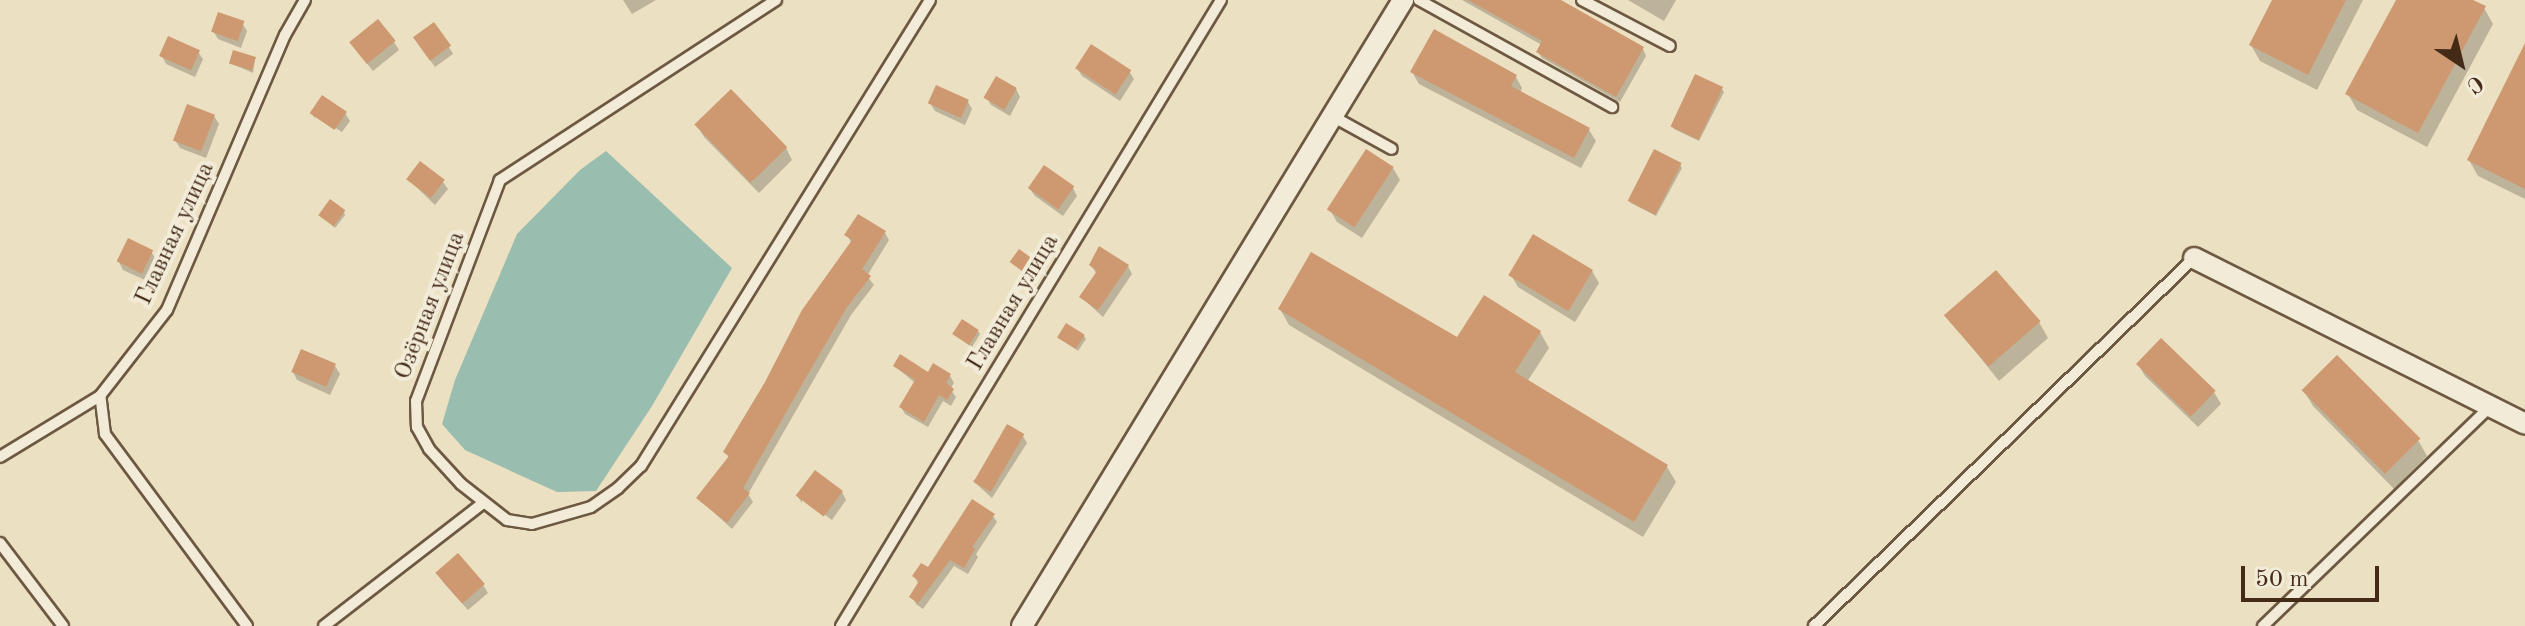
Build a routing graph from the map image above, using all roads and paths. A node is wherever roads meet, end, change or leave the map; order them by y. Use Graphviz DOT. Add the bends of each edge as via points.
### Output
graph roads {
  1 [pos="305,0"];
  2 [pos="776,0"];
  3 [pos="930,0"];
  4 [pos="1221,0"];
  5 [pos="1403,0"];
  6 [pos="1419,0"];
  7 [pos="1582,0"];
  8 [pos="1670,46"];
  9 [pos="1612,107"];
  10 [pos="1332,116"];
  11 [pos="1392,149"];
  12 [pos="2194,258"];
  13 [pos="100,396"];
  14 [pos="2490,407"];
  15 [pos="2525,424"];
  16 [pos="0,457"];
  17 [pos="483,503"];
  18 [pos="0,543"];
  19 [pos="63,626"];
  20 [pos="247,626"];
  21 [pos="324,626"];
  22 [pos="841,626"];
  23 [pos="1022,626"];
  24 [pos="1814,626"];
  25 [pos="2263,626"];
  1 -- 13 [label="lane, Главная улица" via="285,35 167,310"];
  2 -- 17 [label="lane, Озёрная улица" via="500,180 416,401 417,427 429,449"];
  3 -- 17 [label="lane, Озёрная улица" via="641,466 591,507 532,524 507,520"];
  4 -- 22 [label="lane, Главная улица"];
  5 -- 10 [label="street"];
  6 -- 9 [label="lane"];
  7 -- 8 [label="lane"];
  10 -- 11 [label="lane"];
  10 -- 23 [label="street"];
  12 -- 14 [label="street"];
  12 -- 24 [label="lane"];
  13 -- 16 [label="lane"];
  13 -- 20 [label="lane" via="105,434"];
  14 -- 15 [label="street"];
  14 -- 25 [label="lane"];
  17 -- 21 [label="lane"];
  18 -- 19 [label="lane"];
}
